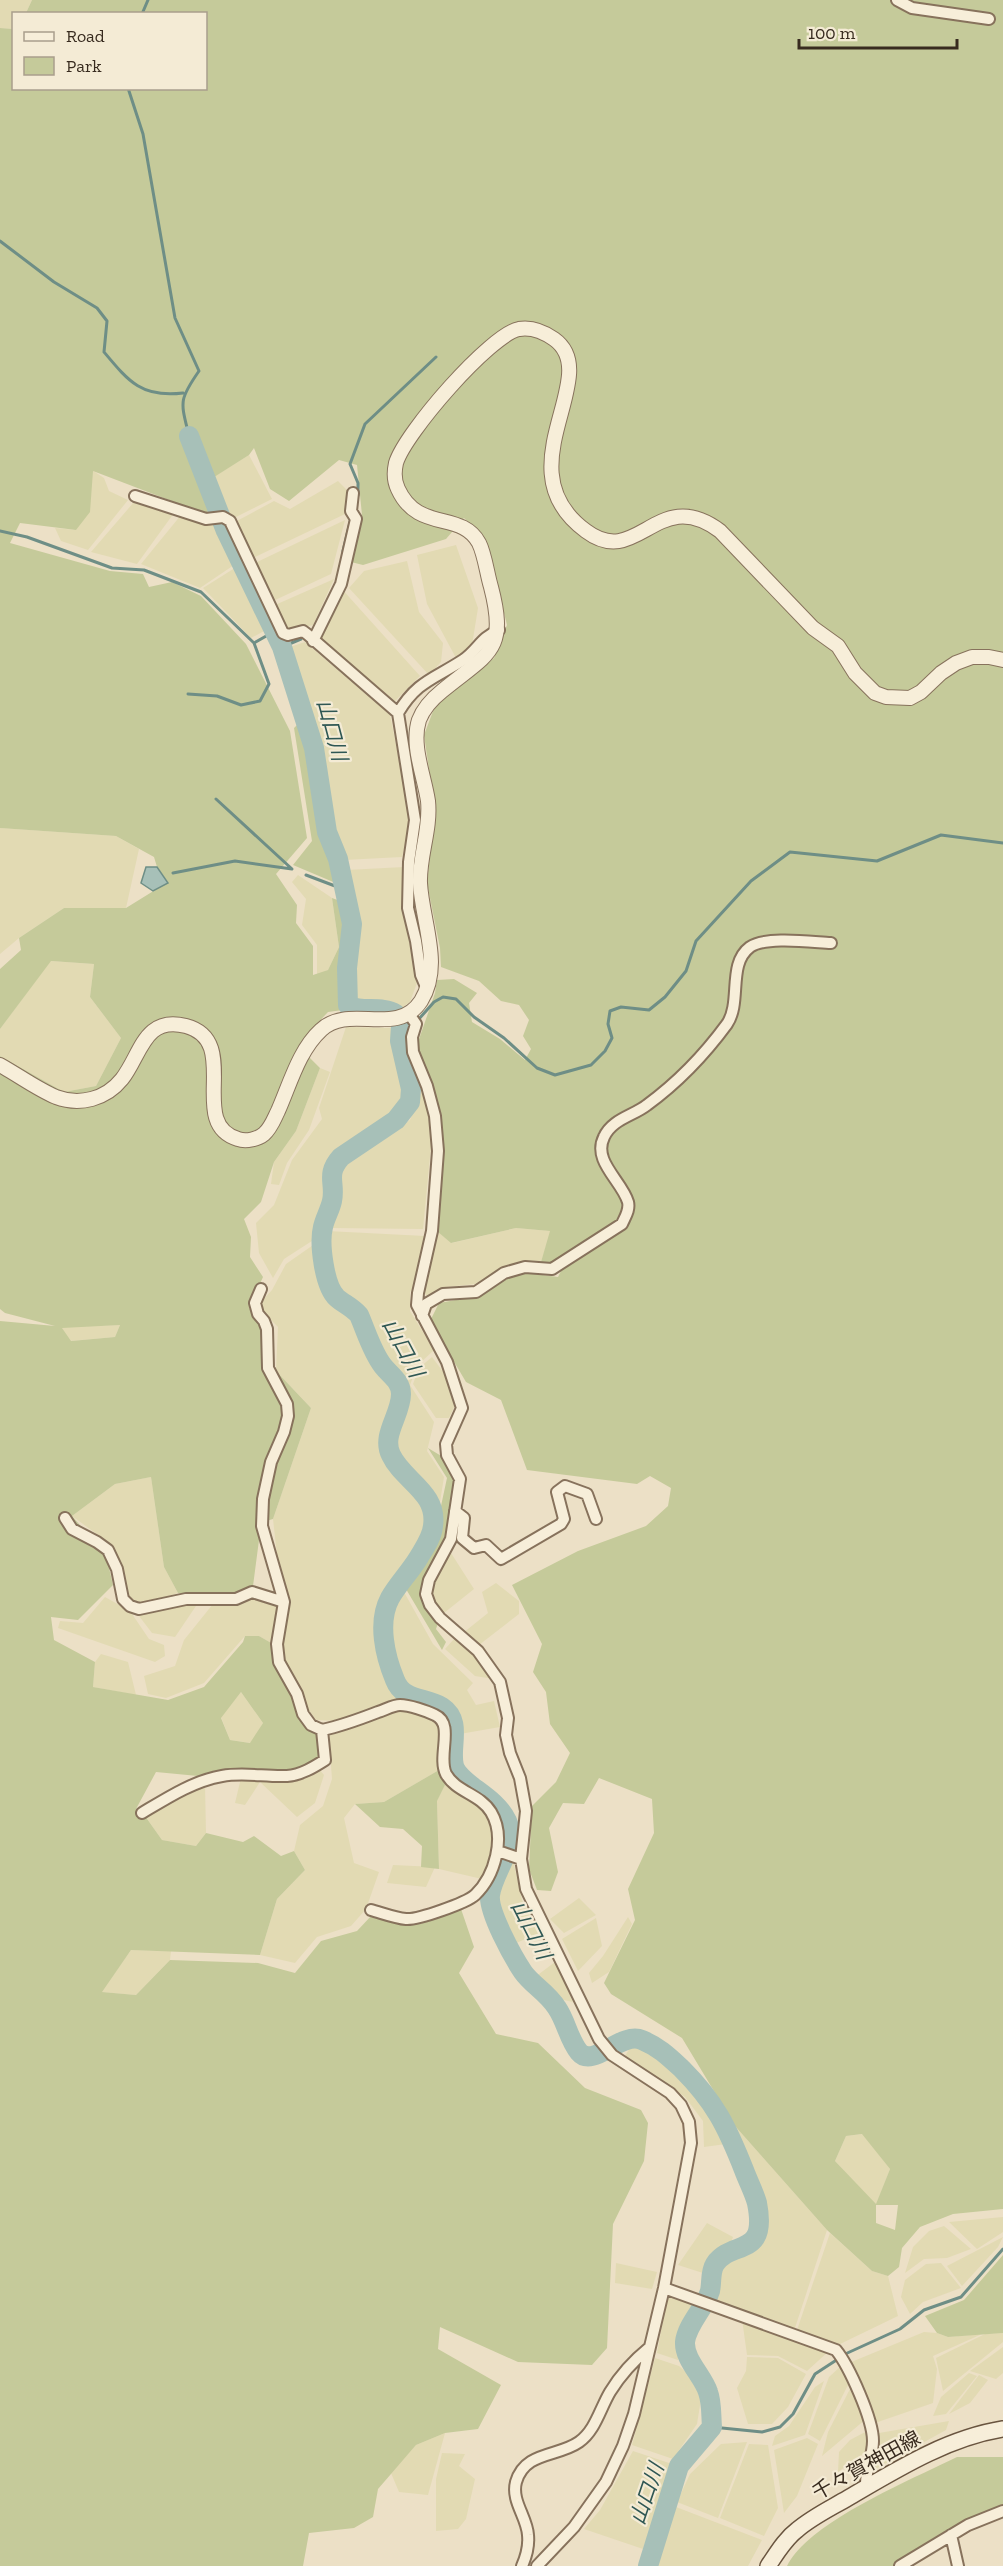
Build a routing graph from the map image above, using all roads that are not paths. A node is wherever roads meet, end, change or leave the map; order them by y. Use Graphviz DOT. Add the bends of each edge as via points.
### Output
graph roads {
  1 [pos="897,0"];
  2 [pos="989,19"];
  3 [pos="353,493"];
  4 [pos="135,496"];
  5 [pos="499,630"];
  6 [pos="313,641"];
  7 [pos="1003,660"];
  8 [pos="398,713"];
  9 [pos="831,943"];
  10 [pos="427,989"];
  11 [pos="412,1019"];
  12 [pos="0,1065"];
  13 [pos="261,1289"];
  14 [pos="422,1316"];
  15 [pos="455,1511"];
  16 [pos="65,1518"];
  17 [pos="596,1519"];
  18 [pos="284,1602"];
  19 [pos="322,1730"];
  20 [pos="142,1813"];
  21 [pos="498,1851"];
  22 [pos="521,1859"];
  23 [pos="371,1911"];
  24 [pos="664,2288"];
  25 [pos="650,2348"];
  26 [pos="1003,2429"];
  27 [pos="866,2487"];
  28 [pos="1003,2511"];
  29 [pos="951,2535"];
  30 [pos="522,2566"];
  31 [pos="537,2566"];
  32 [pos="768,2566"];
  33 [pos="900,2566"];
  34 [pos="958,2566"];
  1 -- 2 [label="street" via="912,8"];
  3 -- 6 [label="street" via="351,511 356,519 341,584"];
  4 -- 6 [label="street" via="206,519 230,521 283,633 303,631"];
  5 -- 7 [label="street" via="479,543 454,524 414,511 395,481 396,465 421,420 454,383 498,340 525,328 551,337 568,356 568,386 551,444 550,470 560,501 587,533 618,542 672,516 709,523 813,628 838,646 865,685 886,697 910,698 921,693 941,673 972,657"];
  5 -- 8 [label="street" via="486,636 465,658 421,684"];
  5 -- 10 [label="street" via="484,657 436,696 424,708 418,723 416,738 429,805 420,883 430,953"];
  6 -- 8 [label="street"];
  8 -- 10 [label="street" via="415,820 408,908"];
  9 -- 14 [label="street" via="766,942 750,947 739,960 728,1022 687,1071 646,1106 612,1124 603,1138 602,1156 628,1203 622,1224 552,1269 525,1267 504,1273 476,1292 443,1294 426,1304"];
  10 -- 11 [label="street"];
  11 -- 12 [label="street" via="344,1019 324,1026 307,1046 271,1126 261,1138 241,1141 224,1131 214,1111 214,1054 204,1035 191,1027 172,1024 158,1028 143,1040 121,1080 98,1099 77,1101 55,1096"];
  11 -- 14 [label="street" via="413,1052 433,1106 438,1151 432,1231 418,1293 417,1305"];
  13 -- 18 [label="street" via="255,1303 267,1329 268,1368 287,1404 288,1416 262,1499 262,1526"];
  14 -- 15 [label="street" via="447,1362 462,1408 446,1444 447,1455 460,1479"];
  15 -- 17 [label="street" via="464,1518 462,1538 474,1548 486,1545 501,1559 561,1524 564,1519 557,1492 565,1486 587,1494"];
  15 -- 22 [label="street" via="451,1539 429,1580 426,1594 440,1618 478,1652 500,1682 508,1718 506,1735 526,1811"];
  16 -- 18 [label="street" via="72,1529 108,1550 117,1569 123,1599 130,1606 140,1609 186,1599 236,1599 252,1592"];
  18 -- 19 [label="street" via="277,1644 279,1662 303,1714 311,1725"];
  19 -- 20 [label="street" via="326,1760 304,1772 288,1776 221,1776 180,1790"];
  19 -- 21 [label="street" via="399,1705 437,1715 445,1732 441,1762 456,1785 483,1801 492,1813"];
  21 -- 22 [label="street"];
  21 -- 23 [label="street" via="474,1897 430,1915 407,1919"];
  22 -- 24 [label="street" via="530,1902 599,2039 612,2055 670,2093 689,2122 689,2159"];
  24 -- 25 [label="street"];
  24 -- 27 [label="street" via="836,2349 846,2362 871,2426 873,2442"];
  25 -- 30 [label="street" via="622,2375 591,2430 580,2441 543,2454 521,2472 515,2495 529,2534"];
  25 -- 31 [label="street" via="634,2414 606,2482 574,2527"];
  26 -- 27 [label="main road, 千々賀神田線" via="952,2442"];
  27 -- 32 [label="main road, 千々賀神田線" via="796,2530"];
  28 -- 29 [label="street"];
  29 -- 33 [label="street"];
  29 -- 34 [label="street"];
}
